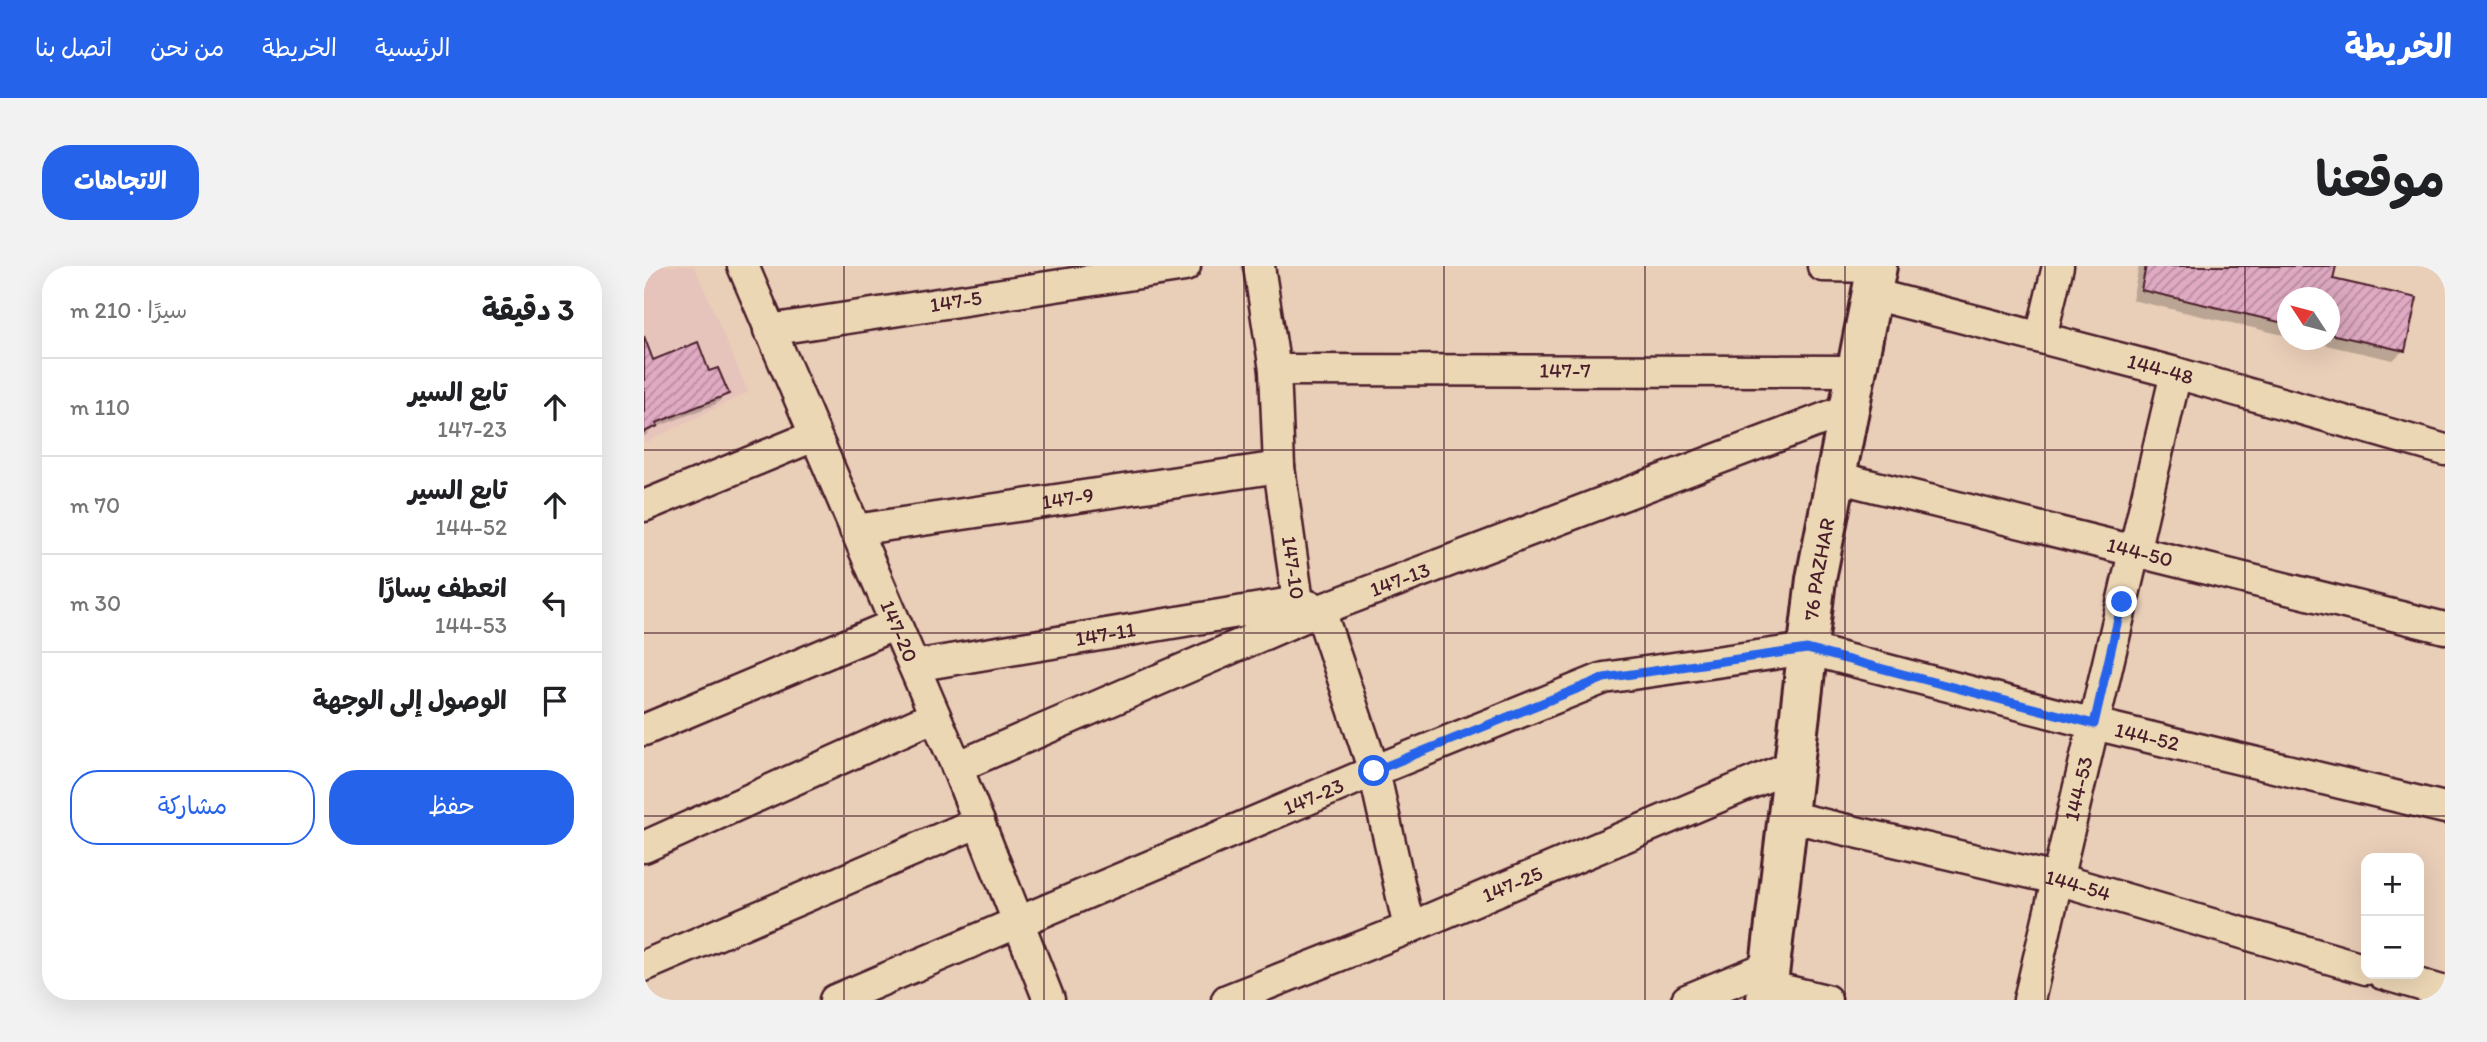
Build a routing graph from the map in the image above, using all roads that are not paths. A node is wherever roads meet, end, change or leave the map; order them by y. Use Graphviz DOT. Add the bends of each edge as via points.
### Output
graph roads {
  1 [pos="743,266"];
  2 [pos="1185,266"];
  3 [pos="1259,266"];
  4 [pos="1823,266"];
  5 [pos="2058,266"];
  6 [pos="1875,276"];
  7 [pos="769,330"];
  8 [pos="2041,337"];
  9 [pos="1275,370"];
  10 [pos="1856,372"];
  11 [pos="2176,373"];
  12 [pos="1849,409"];
  13 [pos="814,436"];
  14 [pos="2445,450"];
  15 [pos="1279,467"];
  16 [pos="1836,477"];
  17 [pos="644,506"];
  18 [pos="855,530"];
  19 [pos="2134,553"];
  20 [pos="1309,606"];
  21 [pos="896,624"];
  22 [pos="2445,628"];
  23 [pos="1807,649"];
  24 [pos="914,666"];
  25 [pos="935,716"];
  26 [pos="2094,724"];
  27 [pos="644,730"];
  28 [pos="1794,765"];
  29 [pos="957,767"];
  30 [pos="1374,771"];
  31 [pos="2445,808"];
  32 [pos="1787,816"];
  33 [pos="979,822"];
  34 [pos="644,847"];
  35 [pos="2057,879"];
  36 [pos="1019,922"];
  37 [pos="1409,928"];
  38 [pos="644,966"];
  39 [pos="2361,968"];
  40 [pos="2401,979"];
  41 [pos="1768,984"];
  42 [pos="2445,992"];
  43 [pos="835,1000"];
  44 [pos="1049,1000"];
  45 [pos="1227,1000"];
  46 [pos="1687,1000"];
  47 [pos="1826,1000"];
  48 [pos="2028,1000"];
  1 -- 7 [label="street, 147-20"];
  2 -- 7 [label="street, 147-5"];
  3 -- 9 [label="street, 147-10"];
  4 -- 6 [label="street"];
  5 -- 8 [label="street"];
  6 -- 8 [label="street, 144-48"];
  6 -- 10 [label="street, 76 PAZHAR"];
  7 -- 13 [label="street, 147-20"];
  8 -- 11 [label="street, 144-48"];
  9 -- 10 [label="street, 147-7"];
  9 -- 15 [label="street, 147-10"];
  10 -- 12 [label="street, 76 PAZHAR"];
  11 -- 14 [label="street, 144-48"];
  11 -- 19 [label="street, 144-53"];
  12 -- 16 [label="street, 76 PAZHAR"];
  12 -- 20 [label="street, 147-13"];
  13 -- 17 [label="street"];
  13 -- 18 [label="street, 147-20"];
  15 -- 18 [label="street, 147-9"];
  15 -- 20 [label="street, 147-10"];
  16 -- 19 [label="street, 144-50"];
  16 -- 23 [label="street, 76 PAZHAR"];
  18 -- 21 [label="street, 147-20"];
  19 -- 22 [label="street, 144-50"];
  19 -- 26 [label="street, 144-53"];
  20 -- 24 [label="street, 147-11"];
  20 -- 29 [label="street, 147-13"];
  20 -- 30 [label="street, 147-10"];
  21 -- 24 [label="street, 147-20"];
  21 -- 27 [label="street"];
  23 -- 26 [label="street, 144-52"];
  23 -- 28 [label="street, 76 PAZHAR"];
  23 -- 30 [label="street, 147-23" via="1604,678"];
  24 -- 25 [label="street, 147-20"];
  25 -- 29 [label="street, 147-20"];
  25 -- 34 [label="street"];
  26 -- 31 [label="street, 144-52"];
  26 -- 35 [label="street, 144-53"];
  28 -- 32 [label="street, 76 PAZHAR"];
  28 -- 37 [label="street, 147-25"];
  29 -- 33 [label="street, 147-20"];
  30 -- 36 [label="street, 147-23"];
  30 -- 37 [label="street, 147-10"];
  32 -- 35 [label="street, 144-54"];
  32 -- 41 [label="street, 76 PAZHAR"];
  33 -- 36 [label="street, 147-20"];
  33 -- 38 [label="street"];
  35 -- 39 [label="street, 144-54"];
  35 -- 48 [label="street, 144-53"];
  36 -- 43 [label="street, 147-23"];
  36 -- 44 [label="street, 147-20"];
  37 -- 45 [label="street, 147-25"];
  40 -- 42 [label="street"];
  41 -- 46 [label="street"];
  41 -- 47 [label="street"];
}
